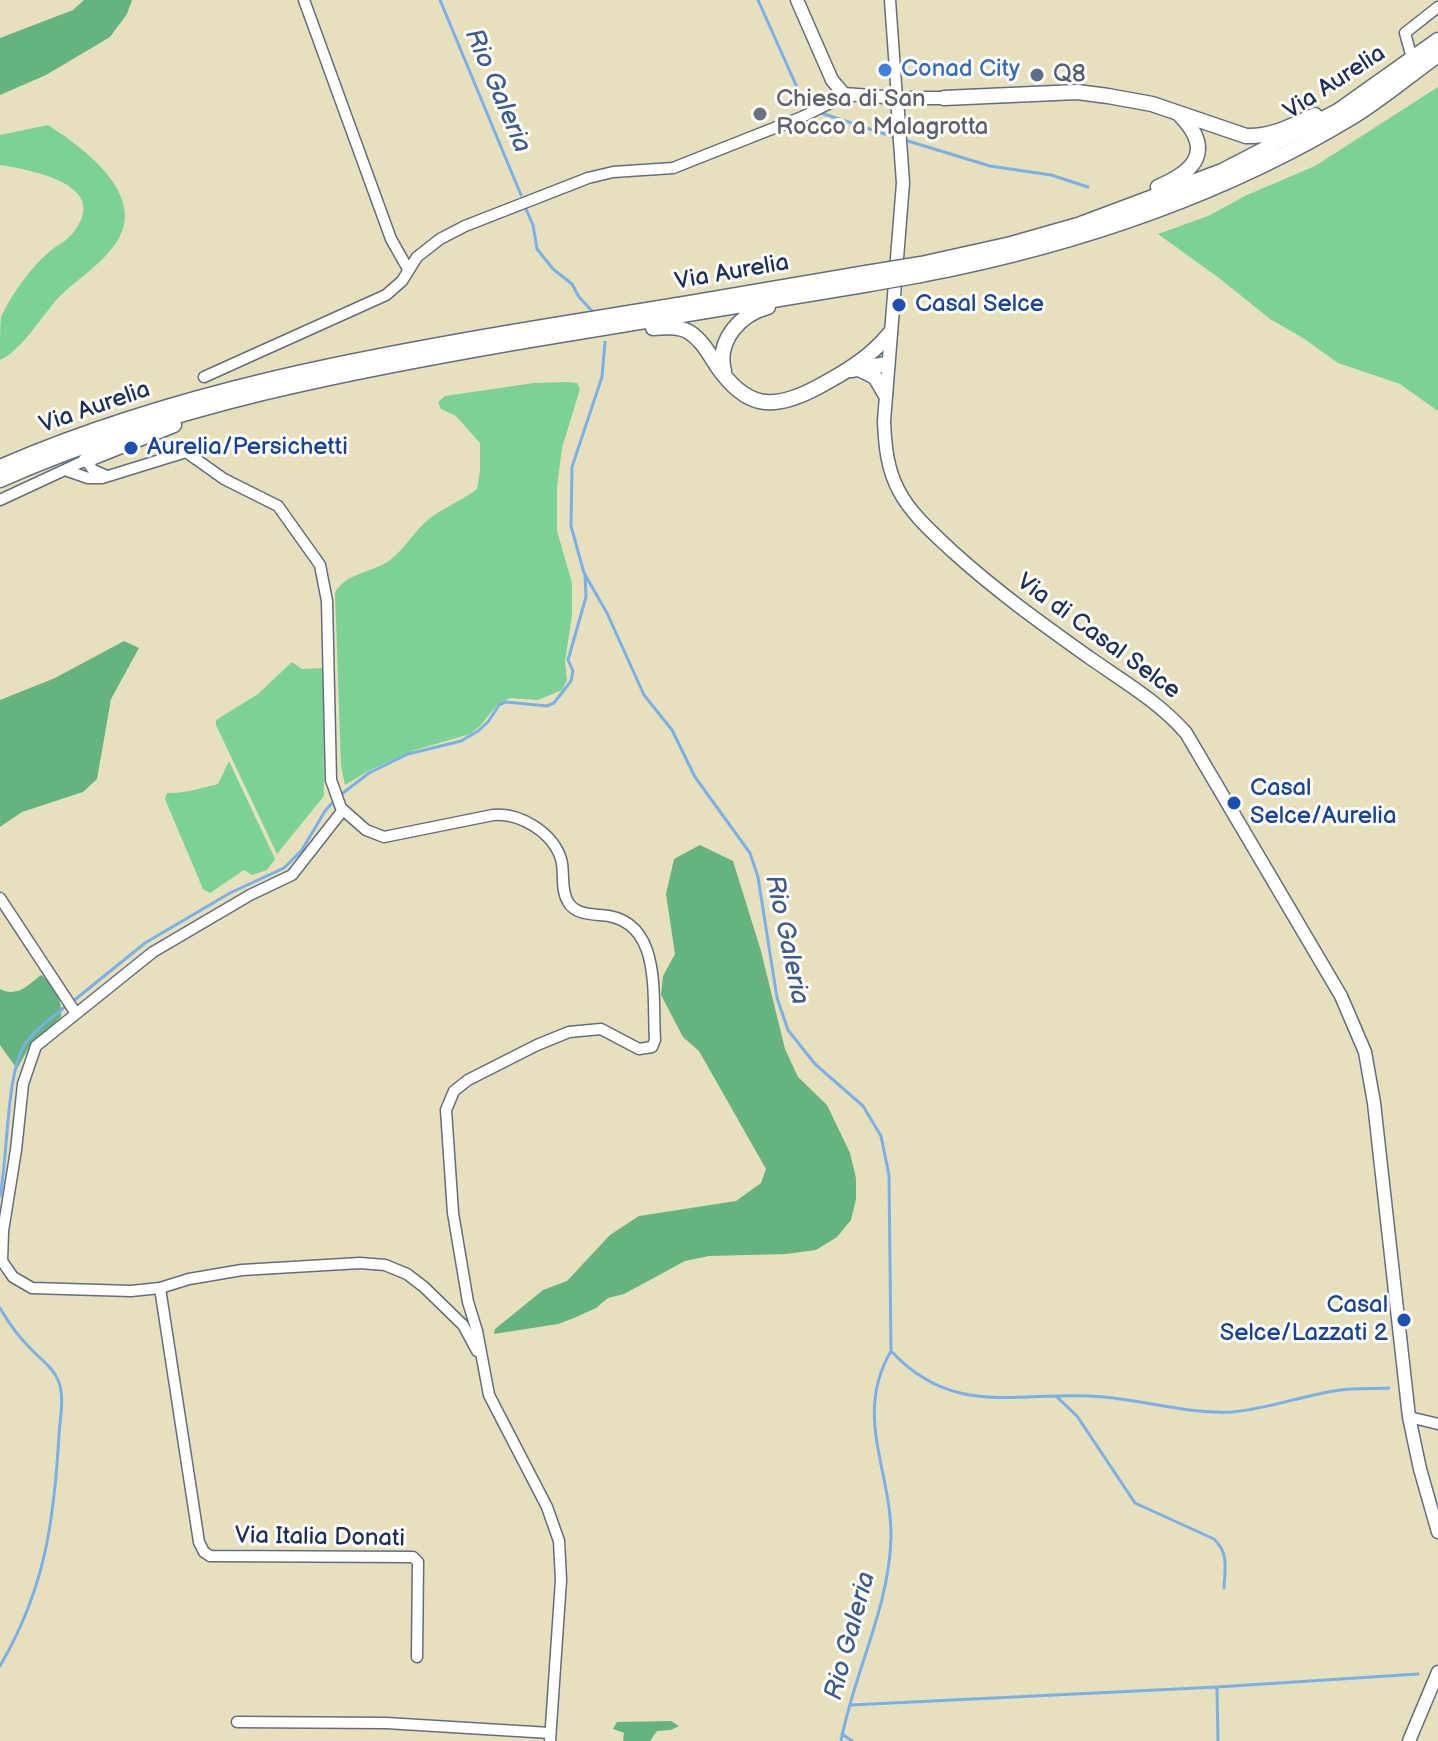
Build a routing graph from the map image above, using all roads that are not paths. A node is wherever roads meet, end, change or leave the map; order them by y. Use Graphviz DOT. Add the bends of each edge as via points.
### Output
graph roads {
  1 [pos="304,0"];
  2 [pos="797,0"];
  3 [pos="890,0"];
  4 [pos="1438,7"];
  5 [pos="1438,31"];
  6 [pos="1438,40"];
  7 [pos="1410,51"];
  8 [pos="1438,55"];
  9 [pos="1438,63"];
  10 [pos="1390,93"];
  11 [pos="846,95"];
  12 [pos="897,98"];
  13 [pos="944,98"];
  14 [pos="1359,99"];
  15 [pos="1338,111"];
  16 [pos="1177,112"];
  17 [pos="1078,225"];
  18 [pos="408,269"];
  19 [pos="921,269"];
  20 [pos="868,278"];
  21 [pos="609,327"];
  22 [pos="554,331"];
  23 [pos="890,333"];
  24 [pos="887,364"];
  25 [pos="856,366"];
  26 [pos="204,377"];
  27 [pos="727,379"];
  28 [pos="277,389"];
  29 [pos="885,394"];
  30 [pos="86,460"];
  31 [pos="0,467"];
  32 [pos="65,470"];
  33 [pos="108,476"];
  34 [pos="0,480"];
  35 [pos="0,500"];
  36 [pos="339,803"];
  37 [pos="0,898"];
  38 [pos="71,1006"];
  39 [pos="160,1288"];
  40 [pos="482,1354"];
  41 [pos="1409,1417"];
  42 [pos="1438,1424"];
  43 [pos="1438,1532"];
  44 [pos="417,1657"];
  45 [pos="1438,1672"];
  46 [pos="237,1722"];
  47 [pos="550,1737"];
  48 [pos="1409,1741"];
  1 -- 18 [label="street" via="391,239"];
  2 -- 11 [label="main road" via="832,80"];
  3 -- 12 [label="street"];
  4 -- 7 [label="street" via="1405,33"];
  5 -- 7 [label="highway"];
  6 -- 14 [label="highway, Via Aurelia"];
  7 -- 14 [label="highway" via="1365,83"];
  8 -- 10 [label="highway, Via Aurelia"];
  9 -- 10 [label="highway"];
  10 -- 19 [label="highway, Via Aurelia" via="1291,151 1159,209 1011,256"];
  11 -- 12 [label="main road"];
  11 -- 18 [label="street" via="673,168 613,172 502,211 440,239"];
  12 -- 13 [label="main road"];
  12 -- 23 [label="main road, Via di Casal Selce" via="903,183"];
  13 -- 16 [label="highway" via="1077,92"];
  14 -- 15 [label="highway, Via Aurelia"];
  15 -- 16 [label="highway" via="1261,137"];
  15 -- 17 [label="highway, Via Aurelia" via="1222,171"];
  16 -- 17 [label="highway" via="1198,140 1191,169"];
  17 -- 19 [label="highway, Via Aurelia"];
  18 -- 26 [label="street" via="386,295"];
  19 -- 20 [label="highway, Via Aurelia, bridge"];
  20 -- 21 [label="highway, Via Aurelia"];
  20 -- 22 [label="highway, Via Aurelia" via="624,314"];
  20 -- 27 [label="highway" via="840,295 751,314 733,329 724,346"];
  21 -- 22 [label="highway, Via Aurelia"];
  21 -- 27 [label="highway" via="688,331"];
  22 -- 28 [label="highway, Via Aurelia"];
  22 -- 31 [label="highway, Via Aurelia" via="368,357 276,377 109,424"];
  23 -- 24 [label="main road, Via di Casal Selce"];
  23 -- 25 [label="highway"];
  24 -- 25 [label="highway" via="876,359"];
  24 -- 29 [label="main road, Via di Casal Selce"];
  25 -- 27 [label="highway" via="796,398 774,403 747,397"];
  25 -- 29 [label="highway" via="875,377"];
  28 -- 30 [label="highway"];
  28 -- 34 [label="highway, Via Aurelia" via="116,433"];
  29 -- 41 [label="main road, Via di Casal Selce" via="885,447 905,500 1003,597 1177,723 1352,1017 1371,1075"];
  30 -- 32 [label="street, Via Aurelia"];
  30 -- 33 [label="street"];
  32 -- 33 [label="street" via="90,478"];
  32 -- 35 [label="street, Via Aurelia"];
  33 -- 36 [label="street" via="186,452 230,482 274,502 291,523 320,565 326,587 331,780"];
  36 -- 38 [label="street" via="290,877 164,944"];
  36 -- 40 [label="street" via="371,833 388,837 493,815 519,818 557,851 572,907 624,919 642,937 649,955 653,1046 641,1049 601,1029 569,1032 474,1076 449,1100 445,1121 453,1213"];
  37 -- 38 [label="street"];
  38 -- 39 [label="street" via="27,1066 2,1261 13,1277 32,1288"];
  39 -- 40 [label="street" via="242,1270 385,1265 424,1287 463,1325"];
  39 -- 44 [label="street, Via Italia Donati" via="204,1552 413,1557 418,1562"];
  40 -- 47 [label="street" via="492,1403 547,1507 559,1541"];
  41 -- 42 [label="street"];
  41 -- 43 [label="main road, Via di Casal Selce"];
  45 -- 48 [label="main road"];
  46 -- 47 [label="street" via="386,1723"];
}
